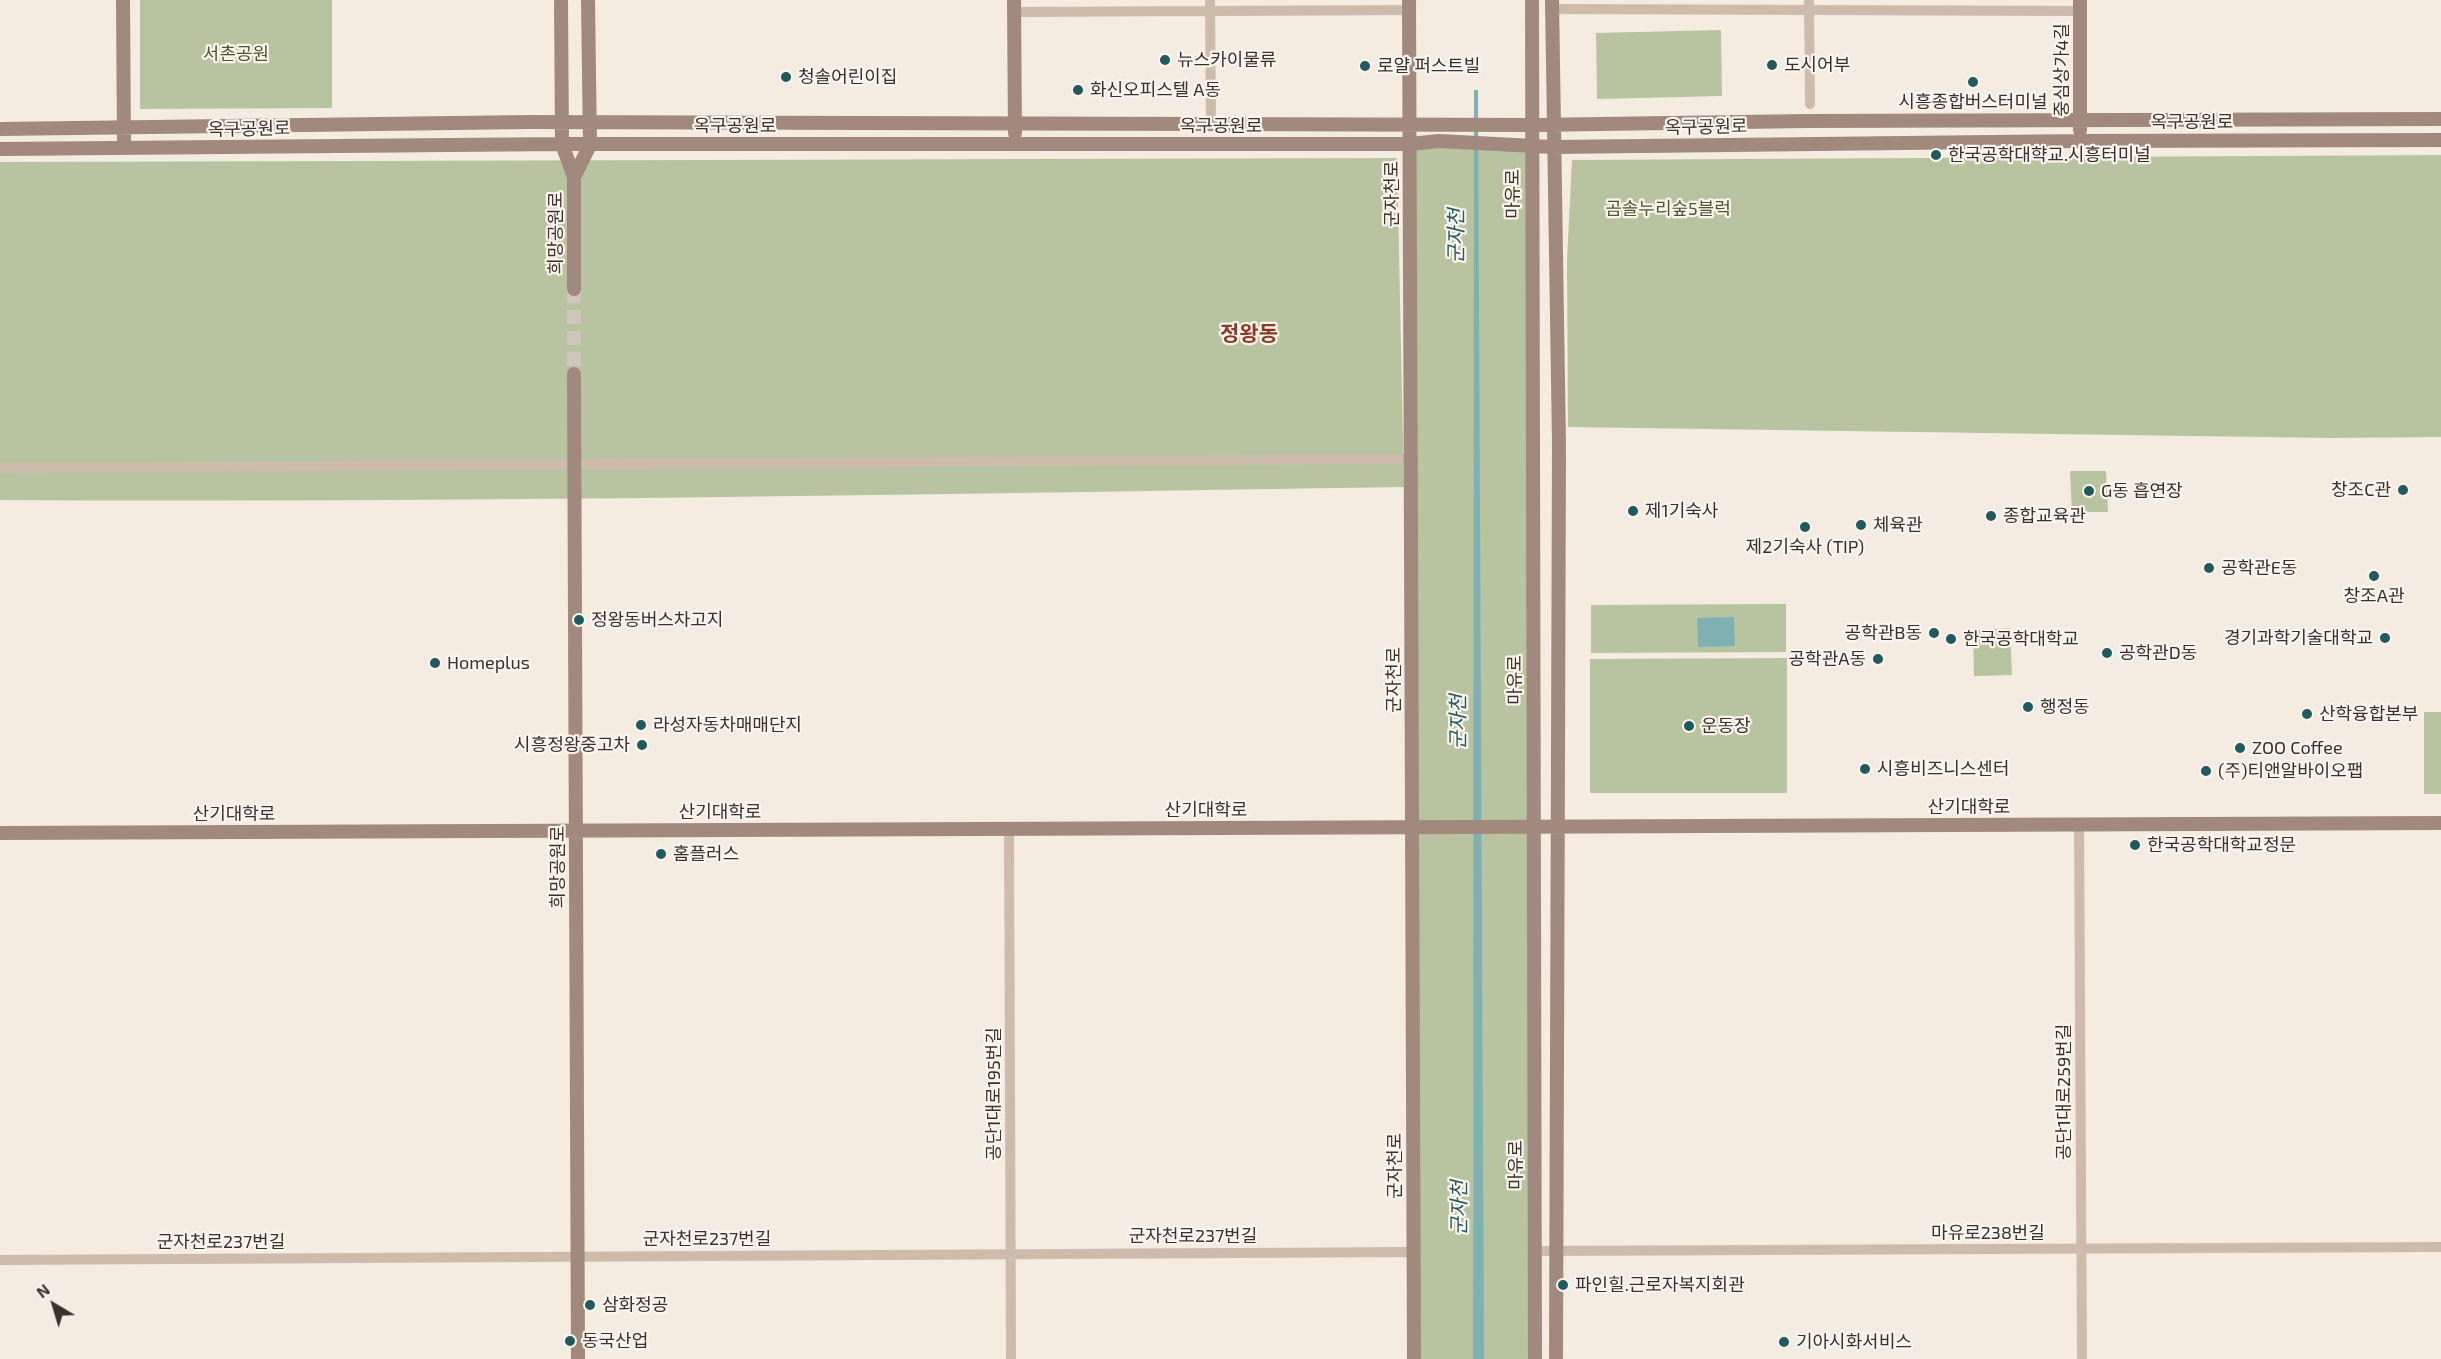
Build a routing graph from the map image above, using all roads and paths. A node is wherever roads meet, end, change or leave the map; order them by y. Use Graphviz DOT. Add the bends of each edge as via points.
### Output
graph roads {
  1 [pos="123,0"];
  2 [pos="561,0"];
  3 [pos="588,0"];
  4 [pos="1532,0"];
  5 [pos="1552,4"];
  6 [pos="1154,5"];
  7 [pos="1210,5"];
  8 [pos="1276,5"];
  9 [pos="1409,5"];
  10 [pos="1633,5"];
  11 [pos="1751,5"];
  12 [pos="1809,5"];
  13 [pos="1876,5"];
  14 [pos="2011,5"];
  15 [pos="1014,6"];
  16 [pos="2080,6"];
  17 [pos="1810,104"];
  18 [pos="2441,119"];
  19 [pos="2080,122"];
  20 [pos="561,123"];
  21 [pos="590,123"];
  22 [pos="1015,124"];
  23 [pos="1211,124"];
  24 [pos="1410,124"];
  25 [pos="1553,124"];
  26 [pos="1531,125"];
  27 [pos="124,128"];
  28 [pos="0,129"];
  29 [pos="2441,140"];
  30 [pos="2080,141"];
  31 [pos="561,144"];
  32 [pos="1014,144"];
  33 [pos="1410,144"];
  34 [pos="590,145"];
  35 [pos="1531,146"];
  36 [pos="1553,147"];
  37 [pos="124,148"];
  38 [pos="0,149"];
  39 [pos="574,177"];
  40 [pos="574,289"];
  41 [pos="574,374"];
  42 [pos="1411,459"];
  43 [pos="575,464"];
  44 [pos="0,468"];
  45 [pos="2441,823"];
  46 [pos="2079,824"];
  47 [pos="1412,827"];
  48 [pos="1534,827"];
  49 [pos="1557,827"];
  50 [pos="1009,829"];
  51 [pos="576,831"];
  52 [pos="0,834"];
  53 [pos="2441,1247"];
  54 [pos="2081,1249"];
  55 [pos="1534,1251"];
  56 [pos="1556,1251"];
  57 [pos="1414,1252"];
  58 [pos="1011,1254"];
  59 [pos="578,1257"];
  60 [pos="0,1260"];
  61 [pos="578,1359"];
  62 [pos="1011,1359"];
  63 [pos="1414,1359"];
  64 [pos="1535,1359"];
  65 [pos="1556,1359"];
  66 [pos="2082,1359"];
  1 -- 27 [label="street"];
  2 -- 20 [label="street"];
  3 -- 21 [label="street"];
  4 -- 26 [label="street, 마유로"];
  5 -- 10 [label="street"];
  5 -- 25 [label="street"];
  6 -- 7 [label="street"];
  6 -- 15 [label="street"];
  7 -- 8 [label="street"];
  7 -- 23 [label="street"];
  8 -- 9 [label="street"];
  9 -- 24 [label="street, 군자천로"];
  10 -- 11 [label="street"];
  11 -- 12 [label="street"];
  12 -- 13 [label="street"];
  12 -- 17 [label="street"];
  13 -- 14 [label="street"];
  14 -- 16 [label="street"];
  15 -- 22 [label="street"];
  16 -- 19 [label="street, 중심상가4길"];
  18 -- 19 [label="street, 옥구공원로"];
  19 -- 25 [label="street, 옥구공원로"];
  19 -- 30 [label="street, 중심상가4길"];
  20 -- 21 [label="street, 옥구공원로"];
  20 -- 27 [label="street, 옥구공원로"];
  20 -- 31 [label="street"];
  21 -- 22 [label="street, 옥구공원로"];
  21 -- 34 [label="street"];
  22 -- 23 [label="street, 옥구공원로"];
  22 -- 32 [label="street"];
  23 -- 24 [label="street, 옥구공원로"];
  24 -- 26 [label="street, 옥구공원로"];
  24 -- 33 [label="street, 군자천로"];
  25 -- 26 [label="street, 옥구공원로"];
  25 -- 36 [label="street"];
  26 -- 35 [label="street, 마유로"];
  27 -- 28 [label="street, 옥구공원로"];
  27 -- 37 [label="street"];
  29 -- 30 [label="street, 옥구공원로"];
  30 -- 36 [label="street, 옥구공원로"];
  31 -- 34 [label="street, 옥구공원로"];
  31 -- 37 [label="street, 옥구공원로"];
  31 -- 39 [label="street"];
  32 -- 33 [label="street, 옥구공원로"];
  32 -- 34 [label="street, 옥구공원로"];
  33 -- 35 [label="street, 옥구공원로" via="1439,141"];
  33 -- 42 [label="street, 군자천로"];
  34 -- 39 [label="street"];
  35 -- 36 [label="street, 옥구공원로"];
  35 -- 48 [label="street, 마유로"];
  36 -- 49 [label="street" via="1559,444"];
  37 -- 38 [label="street, 옥구공원로"];
  39 -- 40 [label="street, 희망공원로"];
  41 -- 43 [label="street, 희망공원로"];
  42 -- 43 [label="street"];
  42 -- 47 [label="street, 군자천로"];
  43 -- 44 [label="street"];
  43 -- 51 [label="street, 희망공원로"];
  45 -- 46 [label="street, 산기대학로"];
  46 -- 49 [label="street, 산기대학로"];
  46 -- 54 [label="street, 공단1대로259번길"];
  47 -- 48 [label="street, 산기대학로"];
  47 -- 50 [label="street, 산기대학로"];
  47 -- 57 [label="street, 군자천로"];
  48 -- 49 [label="street, 산기대학로"];
  48 -- 55 [label="street, 마유로"];
  49 -- 56 [label="street"];
  50 -- 51 [label="street, 산기대학로"];
  50 -- 58 [label="street, 공단1대로195번길"];
  51 -- 52 [label="street, 산기대학로"];
  51 -- 59 [label="street, 희망공원로"];
  53 -- 54 [label="street, 마유로238번길"];
  54 -- 56 [label="street, 마유로238번길"];
  54 -- 66 [label="street, 공단1대로259번길"];
  55 -- 56 [label="street, 마유로238번길"];
  55 -- 64 [label="street, 마유로"];
  56 -- 65 [label="street"];
  57 -- 58 [label="street, 군자천로237번길"];
  57 -- 63 [label="street, 군자천로"];
  58 -- 59 [label="street, 군자천로237번길"];
  58 -- 62 [label="street, 공단1대로195번길"];
  59 -- 60 [label="street, 군자천로237번길"];
  59 -- 61 [label="street, 희망공원로"];
}
